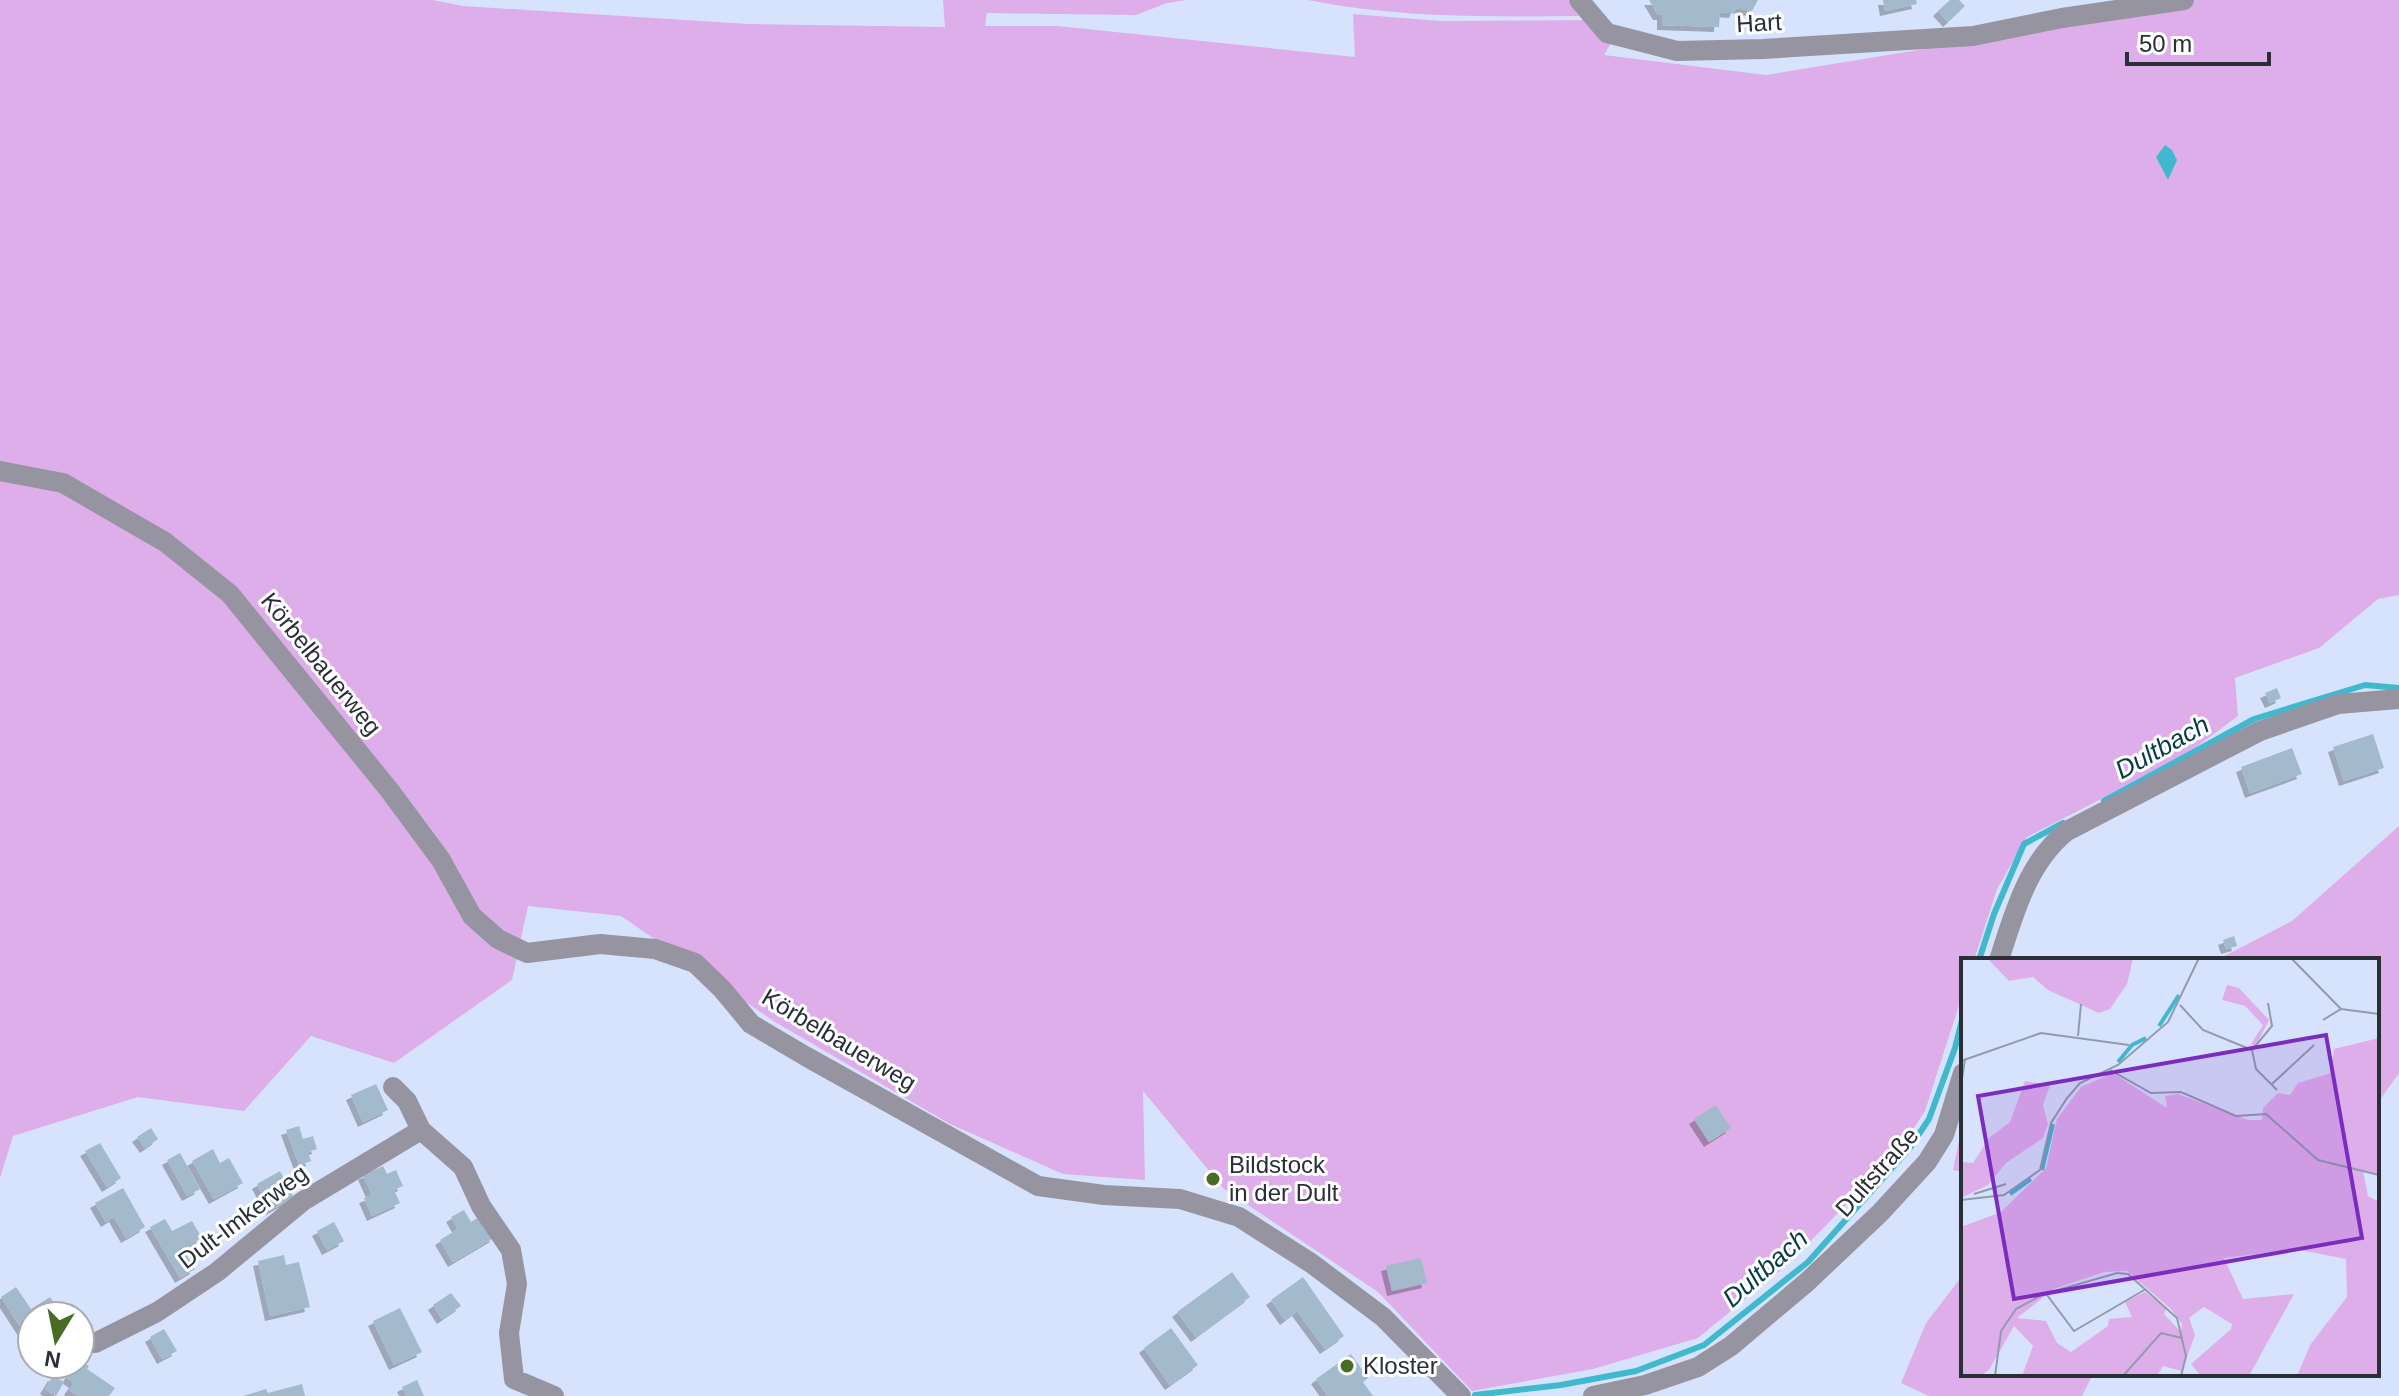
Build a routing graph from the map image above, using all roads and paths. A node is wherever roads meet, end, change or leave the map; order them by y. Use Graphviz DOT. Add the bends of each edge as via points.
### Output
graph roads {
  1 [pos="1579,0"];
  2 [pos="2097,0"];
  3 [pos="2184,0"];
  4 [pos="2006,29"];
  5 [pos="0,471"];
  6 [pos="2399,699"];
  7 [pos="2000,958"];
  8 [pos="1961,1080"];
  9 [pos="393,1087"];
  10 [pos="421,1130"];
  11 [pos="96,1342"];
  12 [pos="554,1396"];
  13 [pos="1461,1396"];
  14 [pos="1593,1396"];
  1 -- 4 [label="street, Hart" via="1607,33 1677,51 1973,36"];
  2 -- 4 [label="street, Hart"];
  3 -- 4 [label="street, Hart"];
  5 -- 13 [label="street, Körbelbauerweg" via="63,483 165,542 230,594 390,791 441,860 472,916 498,939 527,953 600,944 655,949 695,963 751,1024 1038,1186 1180,1199 1239,1217 1383,1317"];
  6 -- 7 [label="street" via="2338,704 2260,731 2067,831 2032,870"];
  8 -- 14 [label="street, Dultstraße" via="1944,1135 1927,1162 1807,1282 1698,1367"];
  9 -- 10 [label="street" via="407,1101"];
  10 -- 11 [label="street, Dult-Imkerweg" via="303,1201 217,1272 157,1312"];
  10 -- 12 [label="street" via="463,1167 511,1250 517,1284 509,1333 514,1379"];
}
